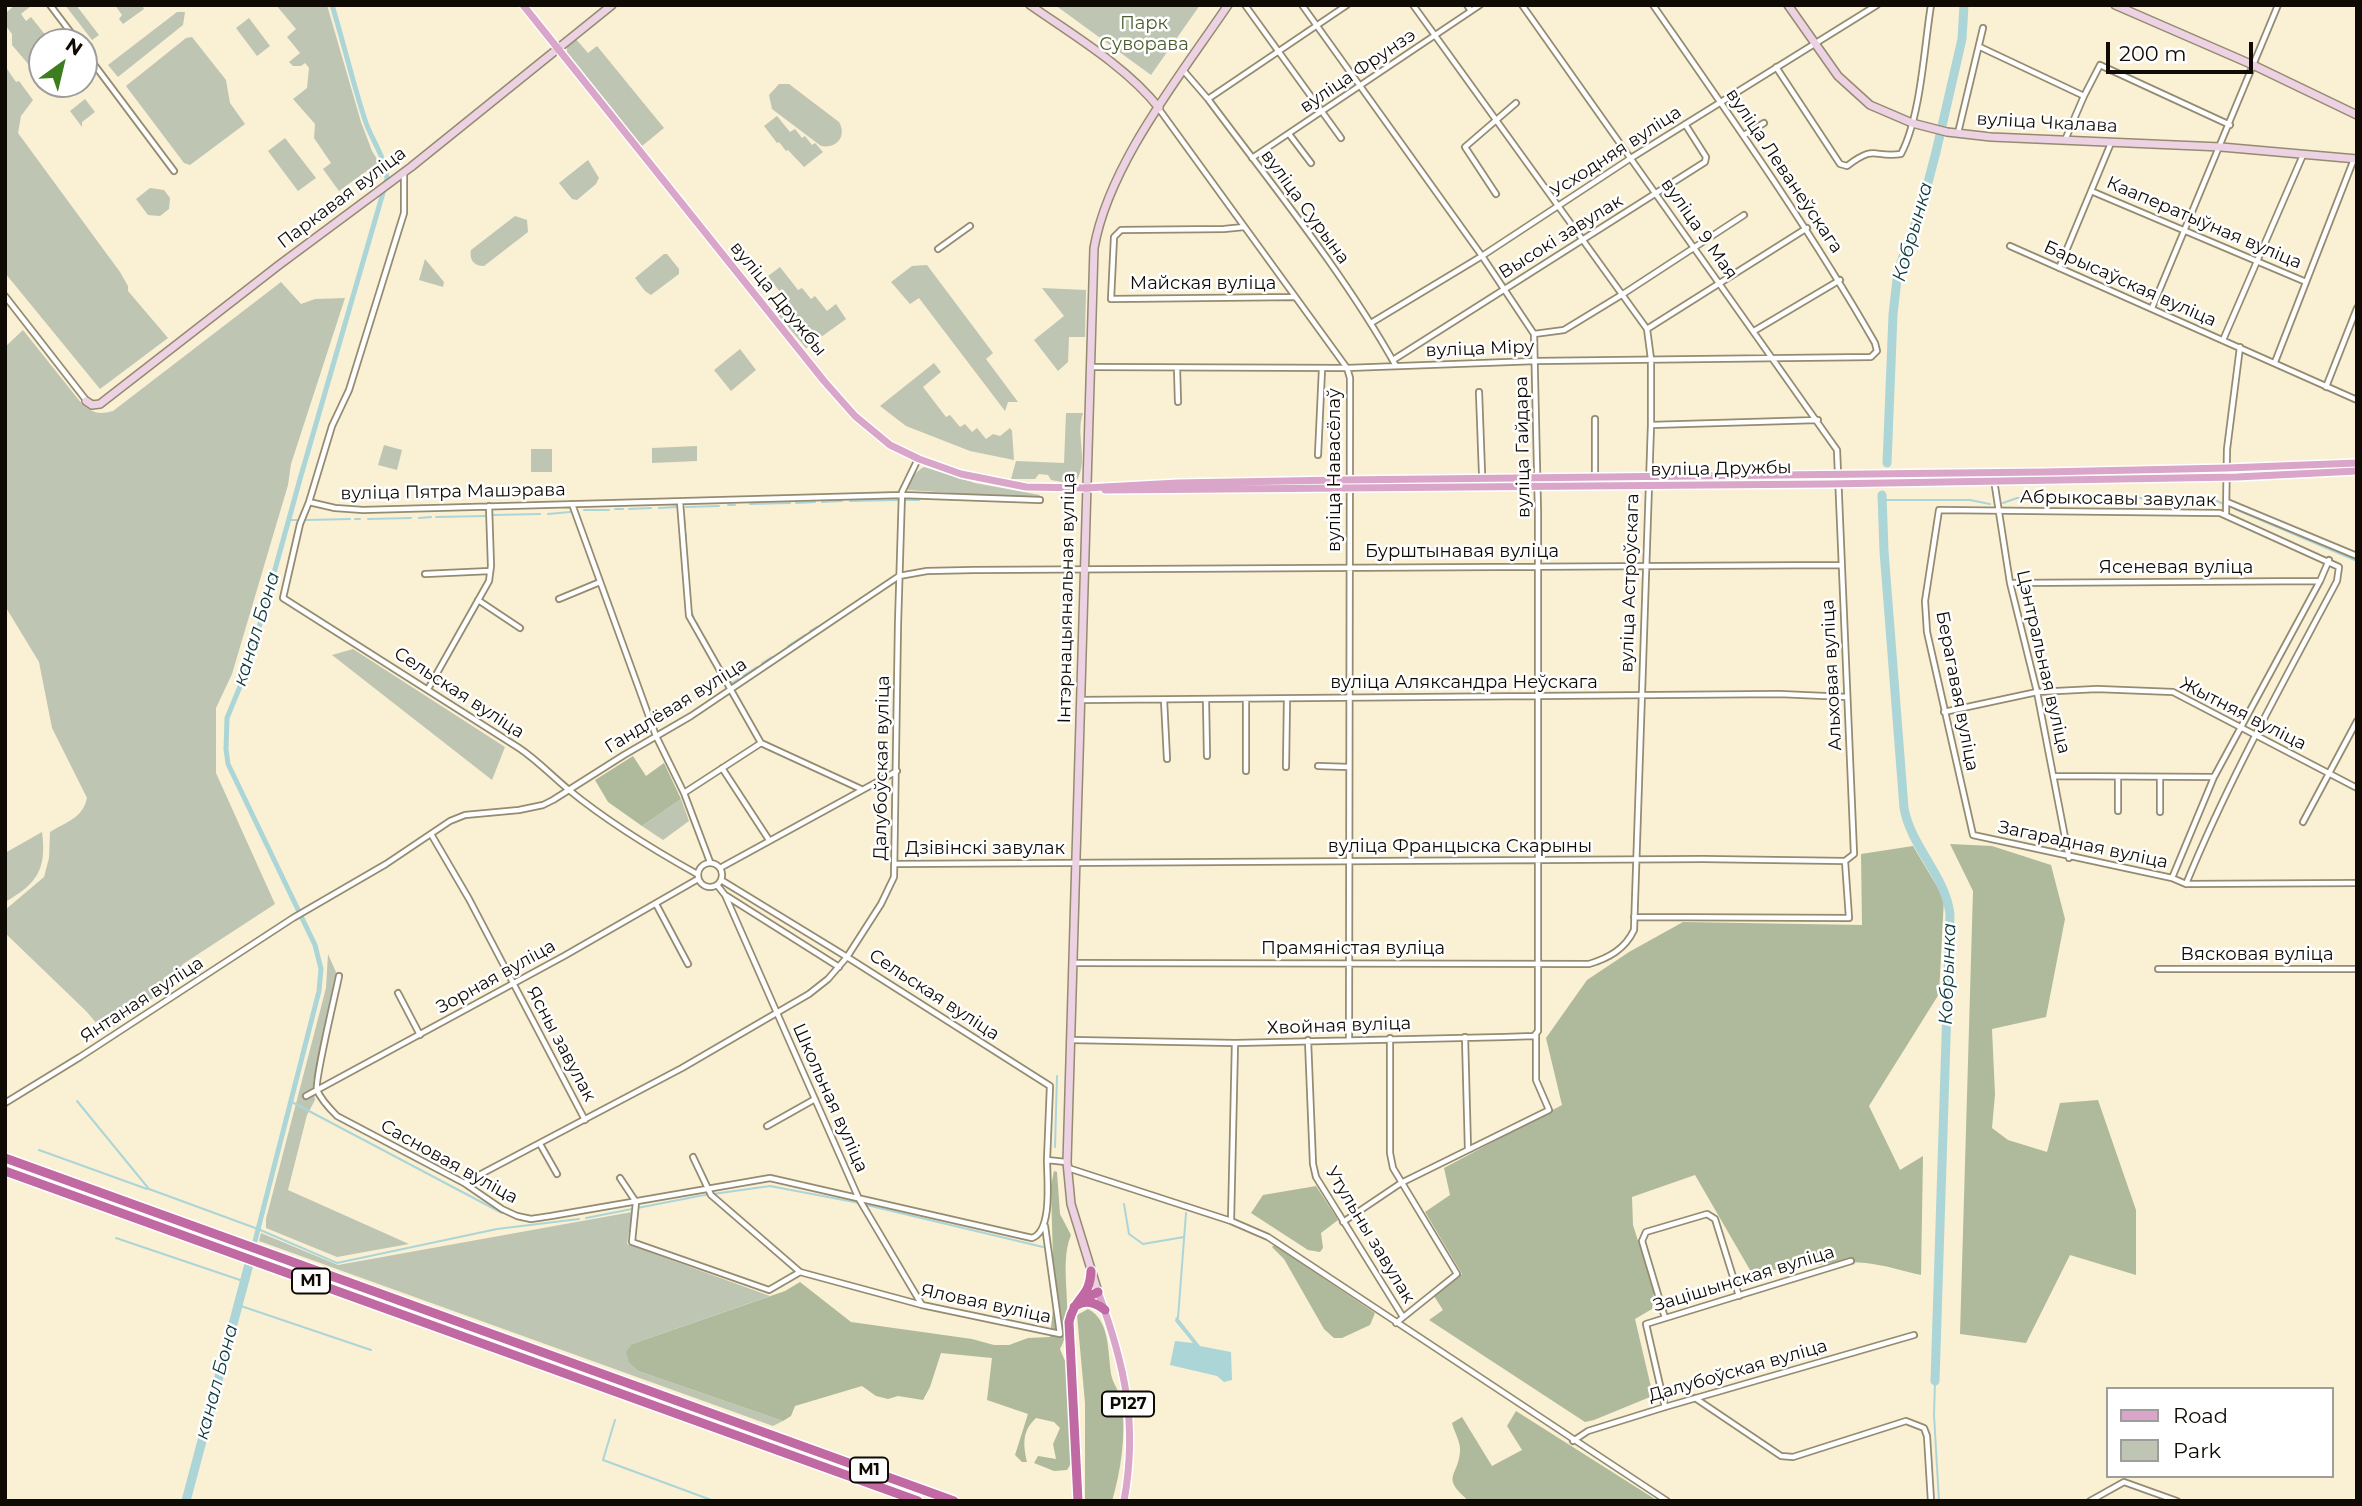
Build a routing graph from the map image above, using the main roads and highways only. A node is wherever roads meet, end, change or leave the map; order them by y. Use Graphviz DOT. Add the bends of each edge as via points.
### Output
graph roads {
  1 [pos="523,5"];
  2 [pos="612,5"];
  3 [pos="1030,5"];
  4 [pos="1228,5"];
  5 [pos="1788,5"];
  6 [pos="2115,5"];
  7 [pos="557,48"];
  8 [pos="1159,108"];
  9 [pos="2357,115"];
  10 [pos="2356,159"];
  11 [pos="86,401"];
  12 [pos="2357,463"];
  13 [pos="2044,471"];
  14 [pos="2357,471"];
  15 [pos="2227,472"];
  16 [pos="1837,474"];
  17 [pos="1887,474"];
  18 [pos="1704,476"];
  19 [pos="1537,478"];
  20 [pos="1406,479"];
  21 [pos="1350,480"];
  22 [pos="1593,480"];
  23 [pos="1994,481"];
  24 [pos="1781,484"];
  25 [pos="1837,484"];
  26 [pos="1648,485"];
  27 [pos="1483,487"];
  28 [pos="1086,488"];
  29 [pos="1349,489"];
  30 [pos="1299,490"];
  31 [pos="5,1158"];
  32 [pos="5,1171"];
  33 [pos="1091,1271"];
  34 [pos="1098,1292"];
  35 [pos="1072,1308"];
  36 [pos="1105,1310"];
  37 [pos="918,1501"];
  38 [pos="954,1501"];
  39 [pos="1078,1501"];
  40 [pos="1124,1501"];
  1 -- 7 [label="main road, вуліца Дружбы"];
  2 -- 7 [label="main road, Паркавая вуліца"];
  3 -- 8 [label="main road" via="1112,64"];
  4 -- 8 [label="main road, Інтэрнацыянальная вуліца"];
  5 -- 10 [label="main road, вуліца Чкалава" via="1838,76 1870,105 1912,123 1958,134 2221,146"];
  6 -- 9 [label="main road"];
  7 -- 11 [label="main road, Паркавая вуліца" via="404,172 100,404"];
  7 -- 28 [label="main road, вуліца Дружбы" via="843,404 881,439 919,459 998,483"];
  8 -- 28 [label="main road, Інтэрнацыянальная вуліца" via="1120,170 1094,248"];
  12 -- 15 [label="main road, вуліца Дружбы"];
  13 -- 15 [label="main road, вуліца Дружбы"];
  13 -- 17 [label="main road, вуліца Дружбы"];
  13 -- 23 [label="main road" via="2001,475"];
  14 -- 15 [label="main road, вуліца Дружбы"];
  15 -- 23 [label="main road, вуліца Дружбы" via="2173,478"];
  16 -- 17 [label="main road, вуліца Дружбы"];
  16 -- 18 [label="main road, вуліца Дружбы"];
  16 -- 24 [label="main road" via="1832,480"];
  17 -- 25 [label="main road" via="1844,477"];
  18 -- 22 [label="main road, вуліца Дружбы"];
  18 -- 26 [label="main road" via="1654,480"];
  19 -- 20 [label="main road, вуліца Дружбы"];
  19 -- 22 [label="main road, вуліца Дружбы"];
  19 -- 27 [label="main road" via="1532,483"];
  20 -- 21 [label="main road, вуліца Дружбы"];
  20 -- 29 [label="main road" via="1355,483"];
  21 -- 28 [label="main road, вуліца Дружбы"];
  21 -- 30 [label="main road" via="1344,486"];
  22 -- 26 [label="main road, вуліца Дружбы"];
  22 -- 27 [label="main road, вуліца Дружбы" via="1542,481 1537,488"];
  23 -- 25 [label="main road, вуліца Дружбы"];
  24 -- 25 [label="main road, вуліца Дружбы"];
  24 -- 26 [label="main road, вуліца Дружбы"];
  27 -- 29 [label="main road, вуліца Дружбы"];
  28 -- 30 [label="main road, вуліца Дружбы"];
  28 -- 33 [label="main road, Інтэрнацыянальная вуліца / Р127" via="1067,1165 1077,1227"];
  29 -- 30 [label="main road, вуліца Дружбы"];
  31 -- 38 [label="highway, М1"];
  32 -- 37 [label="highway, М1"];
  33 -- 34 [label="main road, Р127"];
  33 -- 35 [label="highway" via="1090,1285"];
  34 -- 35 [label="highway"];
  34 -- 36 [label="main road, Р127"];
  35 -- 36 [label="highway" via="1088,1302"];
  35 -- 39 [label="highway"];
  36 -- 40 [label="main road, Р127" via="1130,1419"];
}
